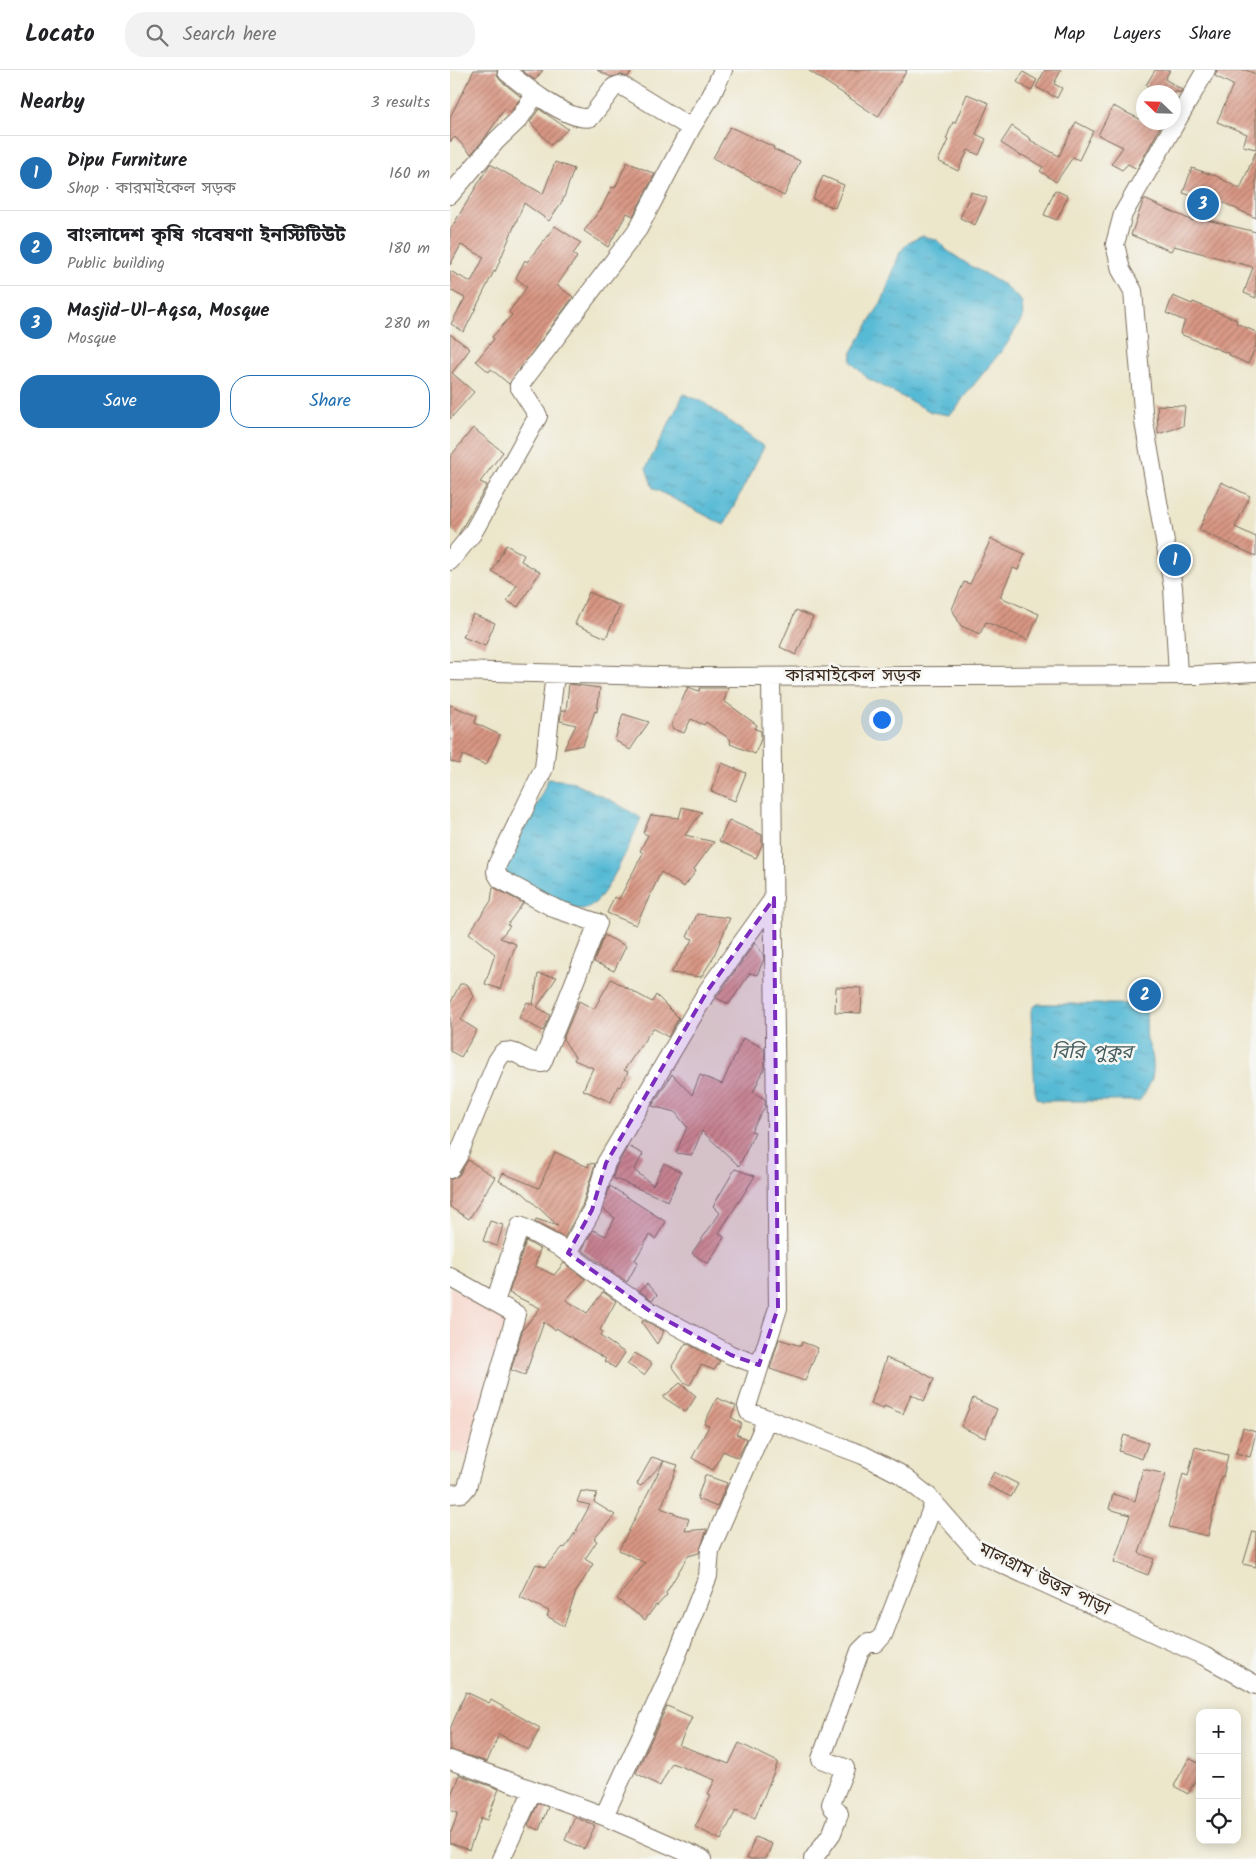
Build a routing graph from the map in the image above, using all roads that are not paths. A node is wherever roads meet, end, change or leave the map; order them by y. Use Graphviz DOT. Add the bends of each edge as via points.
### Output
graph roads {
  1 [pos="723,70"];
  2 [pos="1206,70"];
  3 [pos="507,72"];
  4 [pos="535,95"];
  5 [pos="691,128"];
  6 [pos="450,196"];
  7 [pos="450,560"];
  8 [pos="450,671"];
  9 [pos="1256,672"];
  10 [pos="555,674"];
  11 [pos="1178,675"];
  12 [pos="771,677"];
  13 [pos="774,898"];
  14 [pos="450,1169"];
  15 [pos="568,1253"];
  16 [pos="450,1277"];
  17 [pos="495,1302"];
  18 [pos="759,1365"];
  19 [pos="766,1419"];
  20 [pos="450,1494"];
  21 [pos="934,1503"];
  22 [pos="1256,1685"];
  23 [pos="450,1760"];
  24 [pos="533,1790"];
  25 [pos="604,1816"];
  26 [pos="672,1853"];
  27 [pos="501,1859"];
  28 [pos="702,1859"];
  29 [pos="813,1859"];
  1 -- 5 [label="street"];
  2 -- 11 [label="street" via="1123,214 1115,244 1121,270 1133,290 1144,422 1173,587"];
  3 -- 4 [label="street"];
  4 -- 5 [label="street" via="577,118 585,119 591,117 619,85"];
  4 -- 6 [label="street" via="520,119 496,141"];
  5 -- 7 [label="street" via="638,229 519,386 538,416 472,534"];
  8 -- 10 [label="street, কারমাইকেল সড়ক"];
  9 -- 11 [label="street, কারমাইকেল সড়ক"];
  10 -- 12 [label="street, কারমাইকেল সড়ক"];
  10 -- 14 [label="street" via="544,768 496,872 500,879 556,908 598,923 542,1063 534,1064 511,1050 503,1052"];
  11 -- 12 [label="street, কারমাইকেল সড়ক"];
  12 -- 13 [label="street, মালগ্রাম উত্তর পাড়া"];
  13 -- 15 [label="street" via="708,990 611,1155 592,1210"];
  13 -- 18 [label="street, মালগ্রাম উত্তর পাড়া" via="778,1308"];
  15 -- 17 [label="street" via="520,1226"];
  15 -- 18 [label="street" via="651,1312 731,1355"];
  16 -- 17 [label="street"];
  17 -- 20 [label="street" via="516,1314 467,1487 462,1493"];
  18 -- 19 [label="street, মালগ্রাম উত্তর পাড়া" via="747,1406 749,1412"];
  19 -- 21 [label="street, মালগ্রাম উত্তর পাড়া" via="862,1455 900,1474"];
  19 -- 25 [label="street" via="710,1550 708,1576 668,1678"];
  21 -- 22 [label="street, মালগ্রাম উত্তর পাড়া" via="978,1553 1204,1656"];
  21 -- 29 [label="street" via="884,1636 860,1650 822,1759 845,1768 832,1804 839,1814 832,1833"];
  23 -- 24 [label="street"];
  24 -- 25 [label="street"];
  24 -- 27 [label="street"];
  25 -- 26 [label="street"];
  26 -- 28 [label="street"];
}
